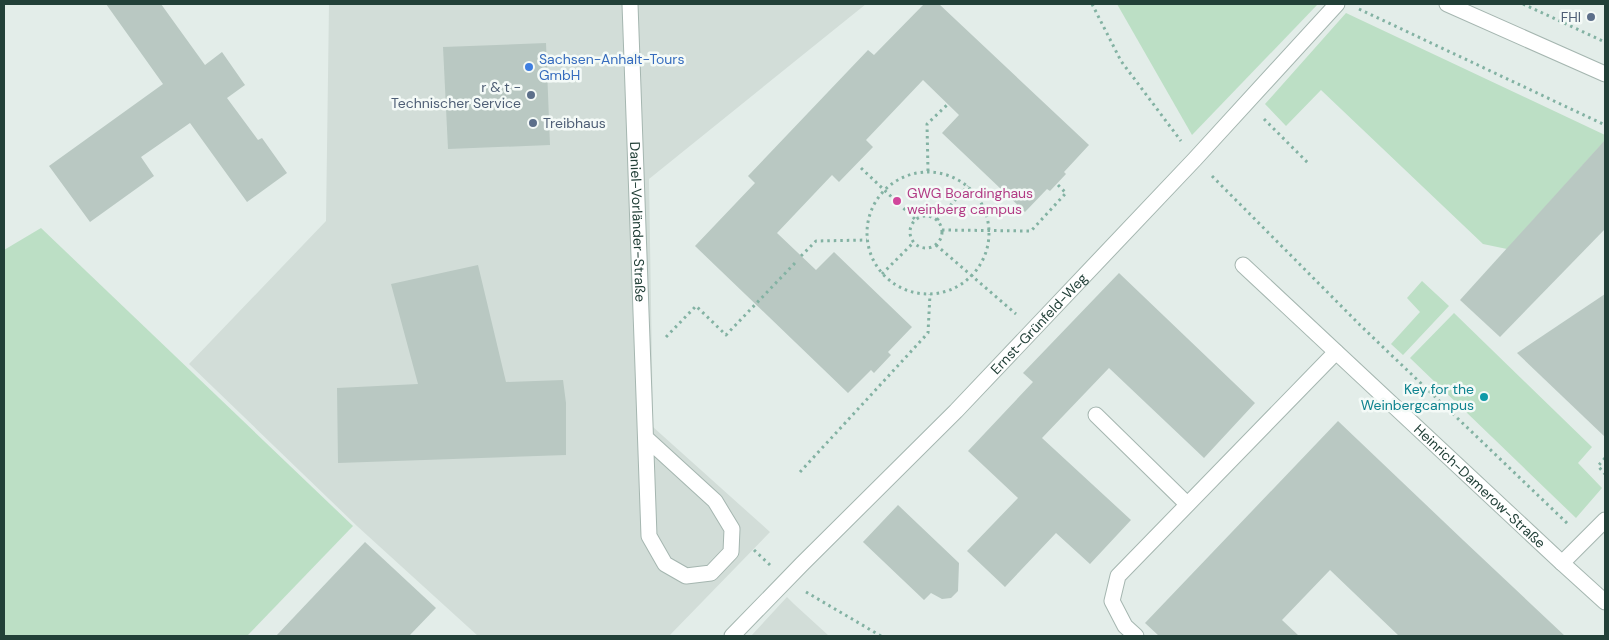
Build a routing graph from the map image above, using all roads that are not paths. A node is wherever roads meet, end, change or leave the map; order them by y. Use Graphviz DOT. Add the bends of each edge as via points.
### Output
graph roads {
  1 [pos="630,4"];
  2 [pos="1337,4"];
  3 [pos="1447,4"];
  4 [pos="1605,74"];
  5 [pos="1243,265"];
  6 [pos="1336,352"];
  7 [pos="1096,415"];
  8 [pos="646,438"];
  9 [pos="1187,504"];
  10 [pos="1605,520"];
  11 [pos="1562,563"];
  12 [pos="1605,602"];
  13 [pos="732,636"];
  14 [pos="1136,636"];
  1 -- 8 [label="street, Daniel-Vorländer-Straße"];
  2 -- 13 [label="street, Ernst-Grünfeld-Weg" via="956,411"];
  3 -- 4 [label="street"];
  5 -- 6 [label="street, Heinrich-Damerow-Straße"];
  6 -- 9 [label="street"];
  6 -- 11 [label="street, Heinrich-Damerow-Straße"];
  7 -- 9 [label="street"];
  8 -- 8 [label="street, Daniel-Vorländer-Straße" via="649,536 665,564 686,576 711,573 731,552 732,529 715,501"];
  9 -- 14 [label="street" via="1118,576 1112,601 1125,626"];
  10 -- 11 [label="street"];
  11 -- 12 [label="street, Heinrich-Damerow-Straße"];
}
